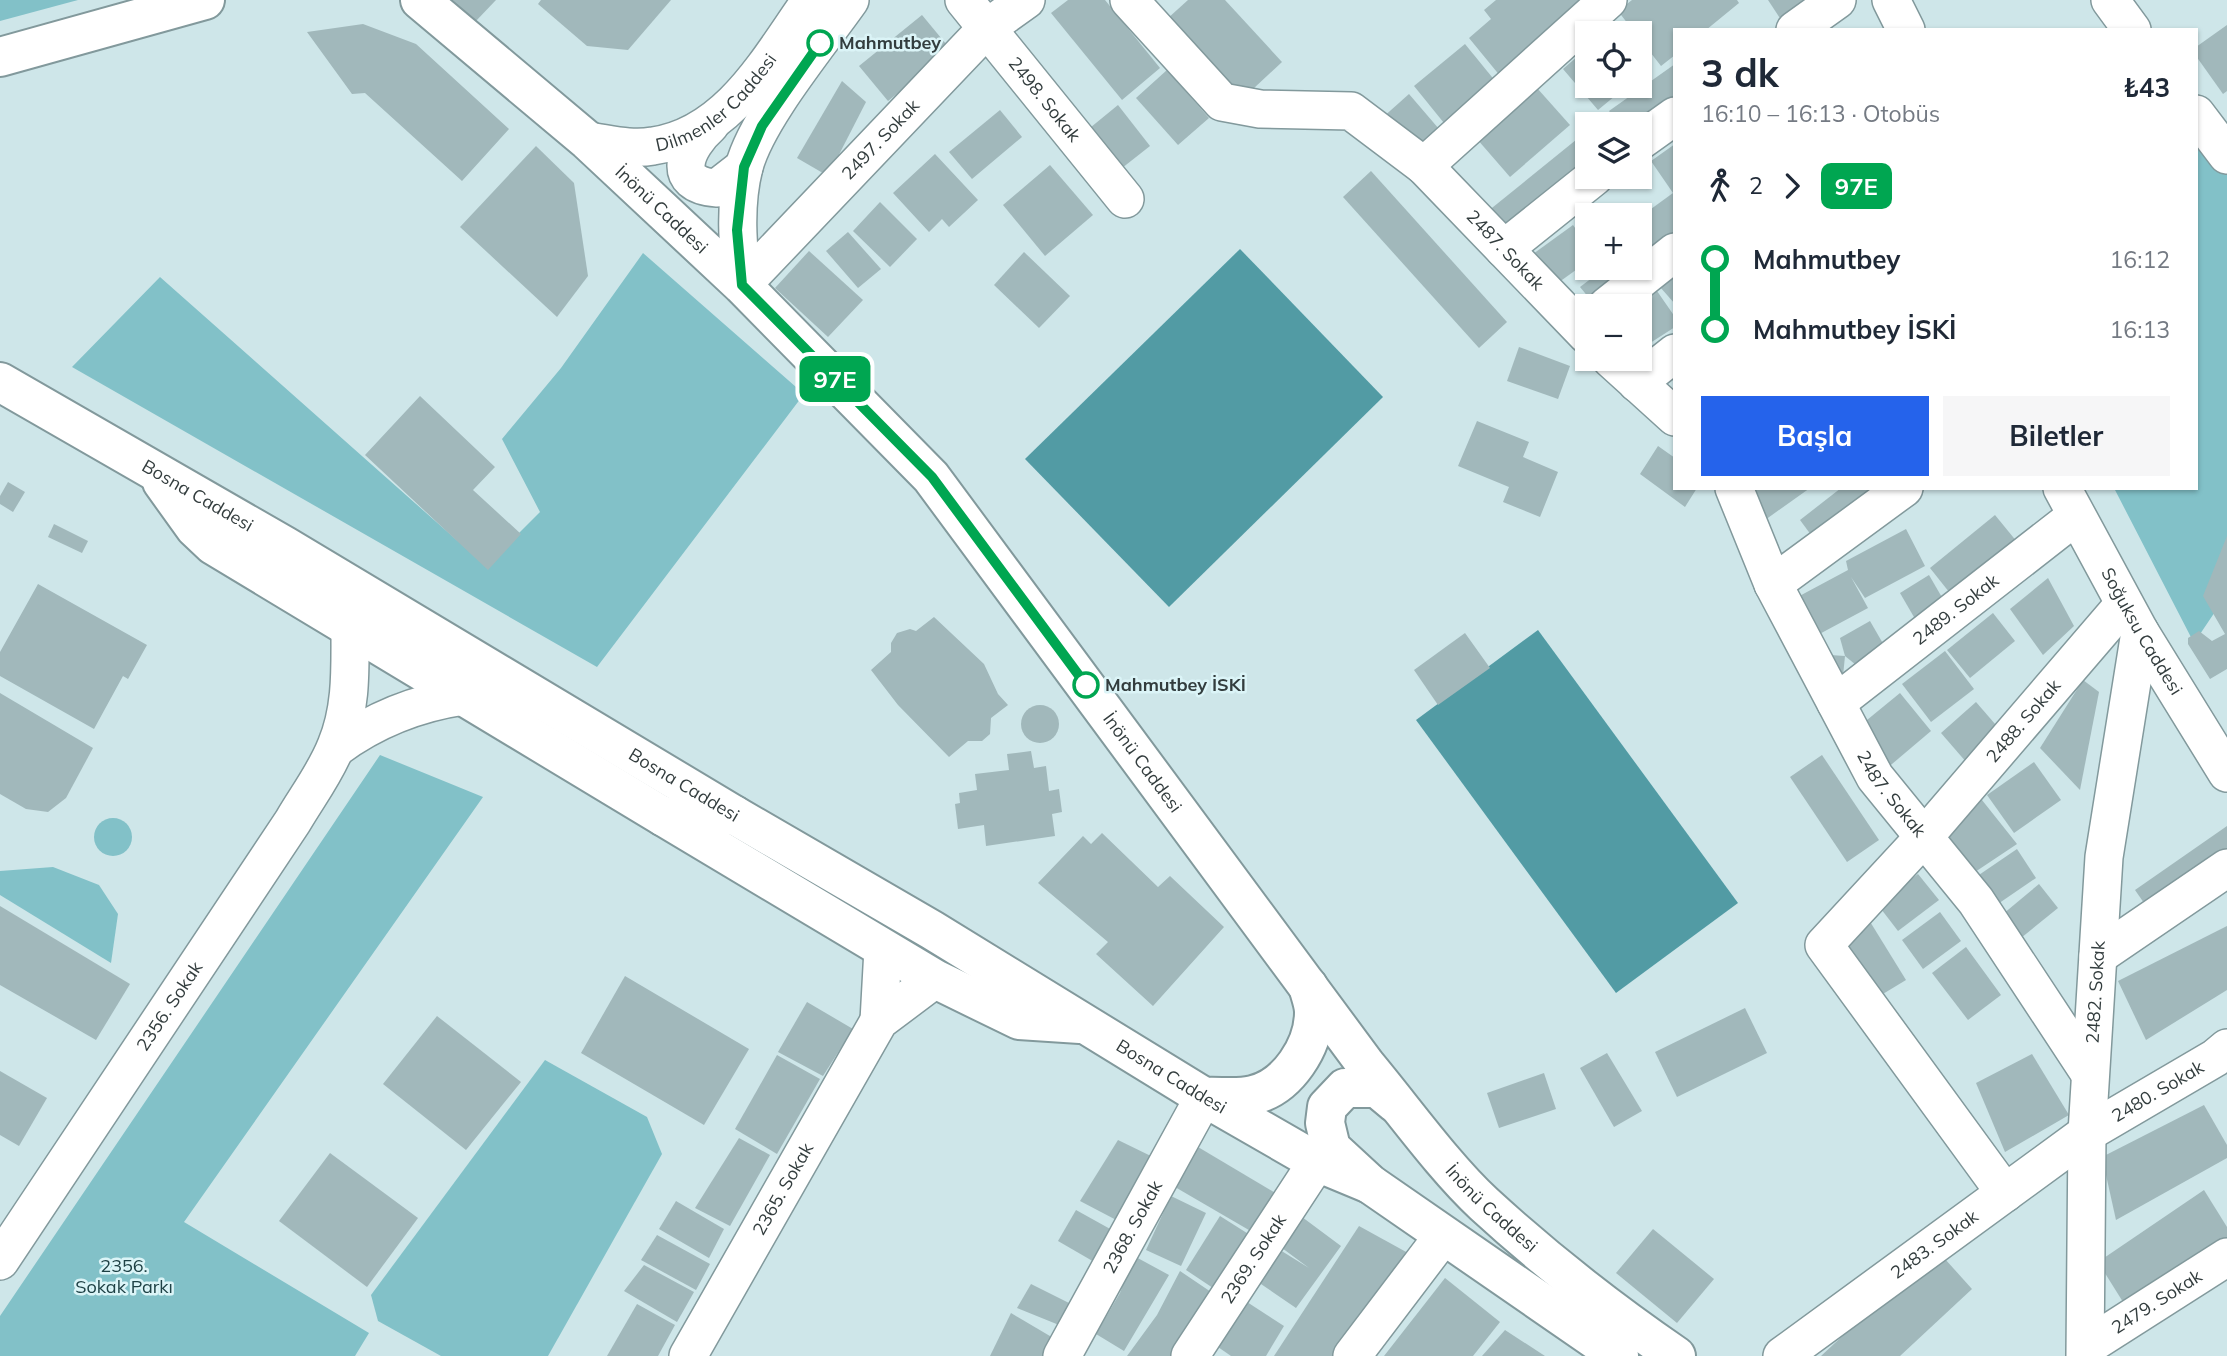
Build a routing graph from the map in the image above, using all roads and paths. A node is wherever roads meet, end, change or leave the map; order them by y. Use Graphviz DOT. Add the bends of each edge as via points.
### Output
graph roads {
  1 [pos="205,0"];
  2 [pos="420,0"];
  3 [pos="811,0"];
  4 [pos="850,0"];
  5 [pos="964,0"];
  6 [pos="1026,0"];
  7 [pos="1129,0"];
  8 [pos="1608,0"];
  9 [pos="1837,0"];
  10 [pos="1891,0"];
  11 [pos="2110,0"];
  12 [pos="988,27"];
  13 [pos="1798,28"];
  14 [pos="1905,28"];
  15 [pos="2131,28"];
  16 [pos="0,57"];
  17 [pos="1673,117"];
  18 [pos="2198,117"];
  19 [pos="711,124"];
  20 [pos="1652,132"];
  21 [pos="588,141"];
  22 [pos="2227,155"];
  23 [pos="1424,166"];
  24 [pos="744,167"];
  25 [pos="1579,189"];
  26 [pos="1125,199"];
  27 [pos="1504,249"];
  28 [pos="1673,254"];
  29 [pos="742,285"];
  30 [pos="1625,294"];
  31 [pos="1575,310"];
  32 [pos="1673,354"];
  33 [pos="1652,361"];
  34 [pos="1624,371"];
  35 [pos="0,382"];
  36 [pos="1673,415"];
  37 [pos="153,469"];
  38 [pos="1735,490"];
  39 [pos="1901,490"];
  40 [pos="2069,502"];
  41 [pos="1773,584"];
  42 [pos="2132,618"];
  43 [pos="350,628"];
  44 [pos="476,703"];
  45 [pos="1836,703"];
  46 [pos="555,708"];
  47 [pos="336,748"];
  48 [pos="2227,773"];
  49 [pos="734,815"];
  50 [pos="664,817"];
  51 [pos="1924,837"];
  52 [pos="2227,868"];
  53 [pos="883,949"];
  54 [pos="2098,956"];
  55 [pos="1001,971"];
  56 [pos="935,979"];
  57 [pos="1308,986"];
  58 [pos="879,1021"];
  59 [pos="1083,1025"];
  60 [pos="2227,1048"];
  61 [pos="2090,1074"];
  62 [pos="1204,1097"];
  63 [pos="1402,1108"];
  64 [pos="2087,1133"];
  65 [pos="1317,1162"];
  66 [pos="1370,1184"];
  67 [pos="2005,1193"];
  68 [pos="1443,1236"];
  69 [pos="2227,1257"];
  70 [pos="0,1261"];
  71 [pos="2086,1351"];
  72 [pos="688,1356"];
  73 [pos="1062,1356"];
  74 [pos="1189,1356"];
  75 [pos="1353,1356"];
  76 [pos="1619,1356"];
  77 [pos="1676,1356"];
  78 [pos="1782,1356"];
  1 -- 16 [label="main road"];
  2 -- 21 [label="main road, İnönü Caddesi"];
  3 -- 19 [label="street, Dilmenler Caddesi" via="761,71"];
  4 -- 24 [label="street, Dilmenler Caddesi" via="762,126"];
  5 -- 12 [label="street, 2498. Sokak"];
  6 -- 12 [label="street, 2497. Sokak"];
  7 -- 23 [label="street, 2487. Sokak" via="1222,102 1260,109 1351,111"];
  8 -- 23 [label="street"];
  9 -- 13 [label="street"];
  10 -- 14 [label="street"];
  11 -- 15 [label="street"];
  12 -- 26 [label="street, 2498. Sokak"];
  12 -- 29 [label="street, 2497. Sokak"];
  17 -- 20 [label="street"];
  18 -- 22 [label="street"];
  19 -- 21 [label="street, Dilmenler Caddesi" via="654,146"];
  19 -- 24 [label="street" via="688,149 685,163 695,182 717,188"];
  21 -- 29 [label="main road, İnönü Caddesi"];
  23 -- 27 [label="street, 2487. Sokak"];
  24 -- 29 [label="street, Dilmenler Caddesi" via="737,230"];
  25 -- 27 [label="street"];
  27 -- 31 [label="street, 2487. Sokak"];
  28 -- 30 [label="street"];
  29 -- 57 [label="main road, İnönü Caddesi" via="932,477"];
  32 -- 33 [label="street"];
  34 -- 36 [label="street"];
  35 -- 37 [label="main road, Bosna Caddesi"];
  37 -- 43 [label="main road" via="195,528 213,545"];
  37 -- 46 [label="main road, Bosna Caddesi"];
  38 -- 41 [label="street, 2487. Sokak"];
  39 -- 41 [label="street"];
  40 -- 42 [label="street, Soğuksu Caddesi"];
  40 -- 45 [label="street, 2489. Sokak"];
  41 -- 45 [label="street, 2487. Sokak"];
  42 -- 48 [label="street, Soğuksu Caddesi"];
  42 -- 51 [label="street, 2488. Sokak"];
  42 -- 54 [label="street, 2482. Sokak" via="2104,857"];
  43 -- 44 [label="main road"];
  43 -- 47 [label="street" via="351,679"];
  44 -- 46 [label="main road"];
  44 -- 47 [label="street" via="400,712 372,723"];
  44 -- 50 [label="main road"];
  45 -- 51 [label="street, 2487. Sokak" via="1875,777"];
  46 -- 49 [label="main road, Bosna Caddesi"];
  47 -- 70 [label="street, 2356. Sokak" via="293,821"];
  49 -- 50 [label="main road"];
  49 -- 55 [label="main road, Bosna Caddesi"];
  50 -- 53 [label="main road"];
  51 -- 61 [label="street, 2487. Sokak" via="1976,901"];
  51 -- 67 [label="street, 2488. Sokak" via="1824,945"];
  52 -- 54 [label="street"];
  53 -- 56 [label="main road"];
  53 -- 58 [label="street, 2365. Sokak"];
  54 -- 61 [label="street, 2482. Sokak"];
  55 -- 56 [label="main road"];
  55 -- 59 [label="main road, Bosna Caddesi"];
  56 -- 58 [label="street, 2365. Sokak"];
  56 -- 59 [label="main road" via="1019,1020"];
  57 -- 62 [label="main road" via="1314,1011 1310,1037 1287,1073 1253,1095"];
  57 -- 63 [label="main road, İnönü Caddesi"];
  58 -- 72 [label="street, 2365. Sokak"];
  59 -- 62 [label="main road, Bosna Caddesi"];
  60 -- 64 [label="street, 2480. Sokak"];
  61 -- 64 [label="street, 2482. Sokak"];
  62 -- 65 [label="main road, Bosna Caddesi"];
  62 -- 73 [label="street, 2368. Sokak"];
  63 -- 66 [label="main road" via="1377,1088 1362,1086 1345,1088 1327,1107 1325,1123 1331,1148"];
  63 -- 77 [label="main road, İnönü Caddesi" via="1482,1202 1615,1314"];
  64 -- 67 [label="street, 2483. Sokak"];
  64 -- 71 [label="street, 2482. Sokak"];
  65 -- 66 [label="main road, Bosna Caddesi"];
  65 -- 74 [label="street, 2369. Sokak"];
  66 -- 68 [label="main road"];
  67 -- 78 [label="street, 2483. Sokak"];
  68 -- 75 [label="street"];
  68 -- 76 [label="main road"];
  69 -- 71 [label="street, 2479. Sokak"];
}
